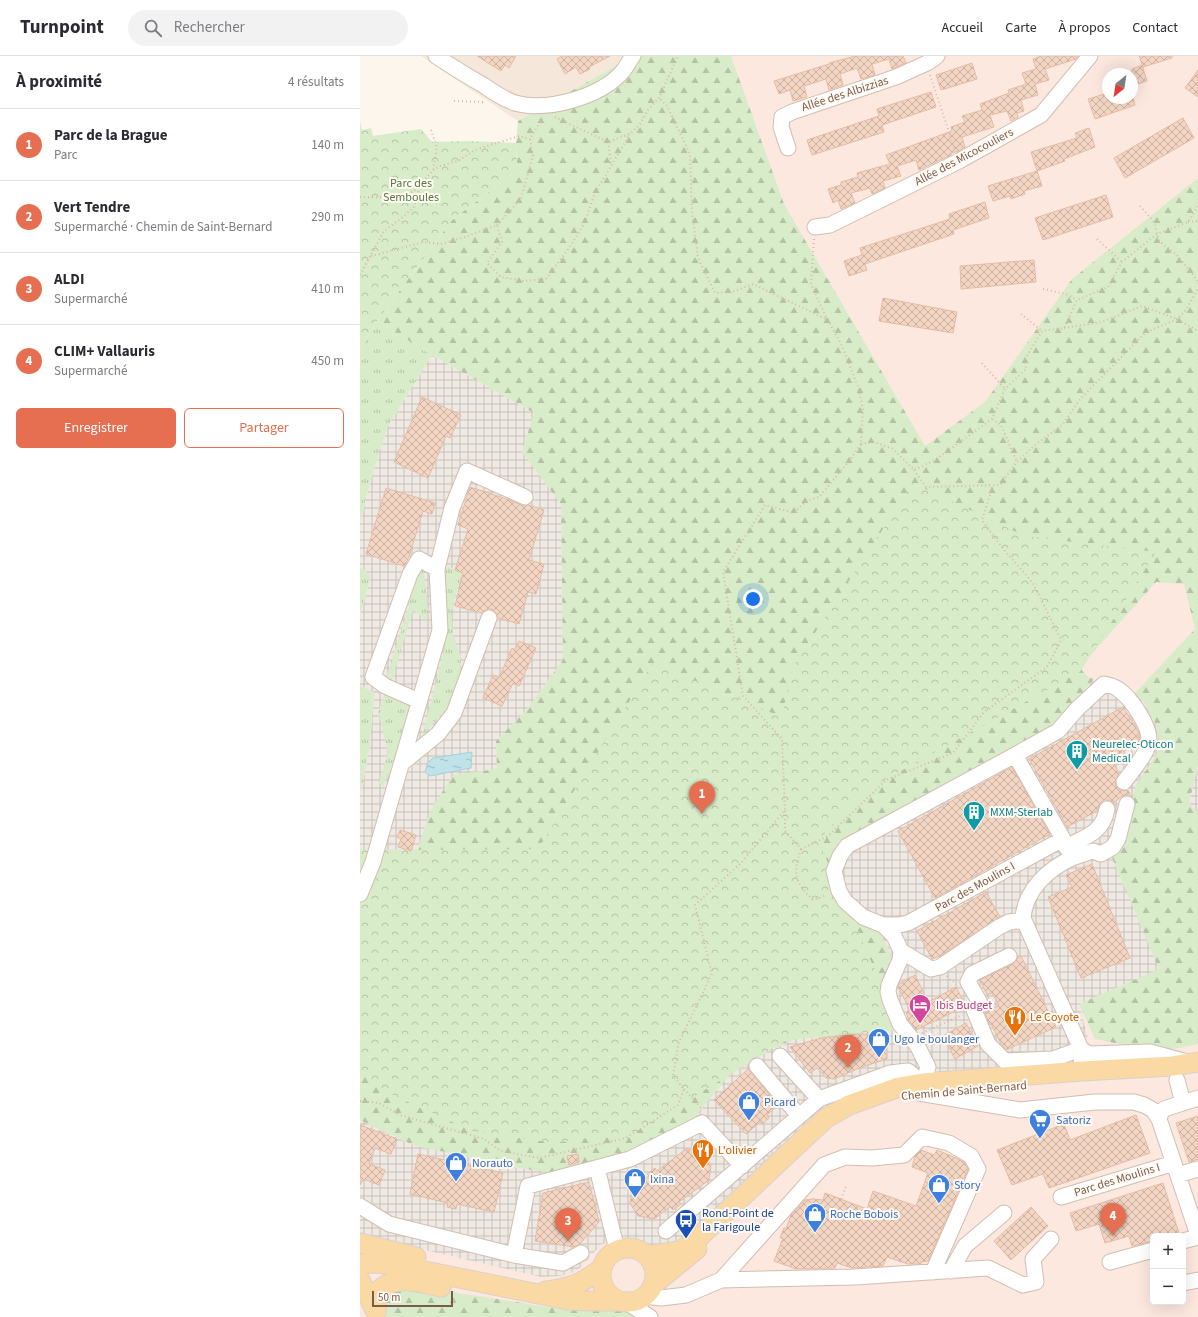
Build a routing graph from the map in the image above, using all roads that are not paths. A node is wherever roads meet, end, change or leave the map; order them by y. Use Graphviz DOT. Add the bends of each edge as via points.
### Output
graph roads {
  1 [pos="436,56"];
  2 [pos="634,56"];
  3 [pos="1090,56"];
  4 [pos="932,60"];
  5 [pos="788,148"];
  6 [pos="815,227"];
  7 [pos="525,497"];
  8 [pos="437,569"];
  9 [pos="489,618"];
  10 [pos="419,701"];
  11 [pos="1015,755"];
  12 [pos="401,764"];
  13 [pos="1124,782"];
  14 [pos="1127,804"];
  15 [pos="1107,809"];
  16 [pos="1067,848"];
  17 [pos="360,894"];
  18 [pos="1024,920"];
  19 [pos="884,925"];
  20 [pos="901,951"];
  21 [pos="1009,956"];
  22 [pos="1081,1049"];
  23 [pos="780,1056"];
  24 [pos="1195,1062"];
  25 [pos="757,1066"];
  26 [pos="1175,1073"];
  27 [pos="1076,1076"];
  28 [pos="921,1088"];
  29 [pos="1198,1098"];
  30 [pos="819,1099"];
  31 [pos="1183,1103"];
  32 [pos="800,1116"];
  33 [pos="1159,1119"];
  34 [pos="742,1166"];
  35 [pos="601,1167"];
  36 [pos="1176,1169"];
  37 [pos="1198,1169"];
  38 [pos="1061,1197"];
  39 [pos="360,1206"];
  40 [pos="1004,1213"];
  41 [pos="666,1231"];
  42 [pos="1198,1236"];
  43 [pos="1051,1239"];
  44 [pos="1186,1240"];
  45 [pos="360,1243"];
  46 [pos="620,1249"];
  47 [pos="1150,1251"];
  48 [pos="581,1253"];
  49 [pos="514,1255"];
  50 [pos="647,1256"];
  51 [pos="1110,1262"];
  52 [pos="360,1264"];
  53 [pos="601,1269"];
  54 [pos="951,1271"];
  55 [pos="933,1272"];
  56 [pos="360,1280"];
  57 [pos="721,1280"];
  58 [pos="1198,1280"];
  59 [pos="1186,1282"];
  60 [pos="558,1290"];
  61 [pos="649,1291"];
  62 [pos="534,1293"];
  63 [pos="591,1301"];
  64 [pos="623,1302"];
  65 [pos="370,1313"];
  66 [pos="650,1317"];
  1 -- 2 [label="street" via="501,96 514,102 547,109 584,97 600,88 622,71"];
  3 -- 6 [label="street, Allée des Micocouliers" via="1041,115 959,161 830,225"];
  4 -- 5 [label="street, Allée des Albizzias" via="896,77 782,117 781,127"];
  7 -- 8 [label="street" via="467,472 452,508"];
  8 -- 10 [label="street" via="440,630"];
  8 -- 10 [label="street" via="419,559 410,574 373,677 385,686"];
  9 -- 12 [label="street" via="454,713 438,734"];
  10 -- 12 [label="street"];
  11 -- 13 [label="street" via="1058,731 1104,684 1117,687 1137,708 1149,742 1142,757"];
  11 -- 16 [label="street"];
  11 -- 19 [label="street" via="847,846 834,871 839,891 845,901 863,917"];
  12 -- 17 [label="street" via="373,862"];
  14 -- 16 [label="street" via="1118,839 1113,847 1101,854"];
  15 -- 16 [label="street" via="1106,817 1095,832"];
  16 -- 18 [label="street" via="1060,863 1030,893 1024,909"];
  16 -- 19 [label="street, Parc des Moulins I" via="908,923"];
  18 -- 20 [label="street" via="1009,922 999,927 940,967 932,969"];
  18 -- 22 [label="street"];
  19 -- 20 [label="street" via="894,936"];
  20 -- 28 [label="street" via="888,992 900,1024 917,1045 928,1067"];
  21 -- 22 [label="street" via="972,974 968,982 978,1001 974,1010 988,1044 1005,1061 1052,1059"];
  22 -- 24 [label="street" via="1089,1054 1150,1052"];
  22 -- 27 [label="street"];
  23 -- 30 [label="street"];
  24 -- 26 [label="main road, Chemin de Saint-Bernard"];
  25 -- 32 [label="street"];
  26 -- 27 [label="main road, Chemin de Saint-Bernard" via="1154,1072 1104,1079"];
  26 -- 31 [label="street"];
  27 -- 28 [label="main road, Chemin de Saint-Bernard"];
  28 -- 30 [label="street" via="908,1071 890,1073"];
  28 -- 33 [label="street" via="1020,1110 1095,1102 1134,1102 1153,1110"];
  28 -- 50 [label="main road, Chemin de Saint-Bernard" via="899,1087 849,1105 824,1119 695,1241 680,1251"];
  28 -- 61 [label="main road, Chemin de Saint-Bernard" via="871,1106 831,1126 716,1234"];
  29 -- 31 [label="street"];
  30 -- 32 [label="street"];
  31 -- 33 [label="street" via="1164,1109"];
  32 -- 34 [label="street"];
  33 -- 36 [label="street"];
  34 -- 35 [label="street" via="702,1123 630,1159"];
  34 -- 41 [label="street"];
  35 -- 46 [label="street"];
  35 -- 49 [label="street" via="528,1186"];
  36 -- 37 [label="street, Parc des Moulins I"];
  36 -- 38 [label="street, Parc des Moulins I"];
  36 -- 42 [label="street"];
  39 -- 49 [label="street" via="389,1224"];
  40 -- 54 [label="street" via="965,1246"];
  42 -- 44 [label="street"];
  43 -- 54 [label="street" via="1033,1259 1036,1282 1023,1285 988,1268"];
  45 -- 60 [label="main road"];
  46 -- 50 [label="main road" via="636,1250"];
  46 -- 53 [label="main road" via="604,1261"];
  47 -- 51 [label="street"];
  48 -- 49 [label="street" via="563,1263"];
  50 -- 61 [label="main road" via="652,1262 655,1278"];
  52 -- 62 [label="main road" via="395,1265"];
  53 -- 60 [label="main road" via="578,1284"];
  53 -- 64 [label="main road" via="600,1277 606,1292 612,1298"];
  54 -- 55 [label="street"];
  55 -- 57 [label="street" via="855,1277"];
  55 -- 57 [label="street" via="978,1169 971,1156 949,1143 922,1137 904,1155 845,1157 824,1165"];
  56 -- 65 [label="main road"];
  57 -- 61 [label="street" via="686,1295 660,1298"];
  58 -- 59 [label="street"];
  60 -- 62 [label="main road"];
  61 -- 64 [label="main road" via="640,1300"];
  62 -- 63 [label="main road" via="568,1300"];
  63 -- 64 [label="main road"];
  63 -- 65 [label="main road" via="555,1305 406,1281 386,1284 379,1290"];
  64 -- 66 [label="street"];
}
